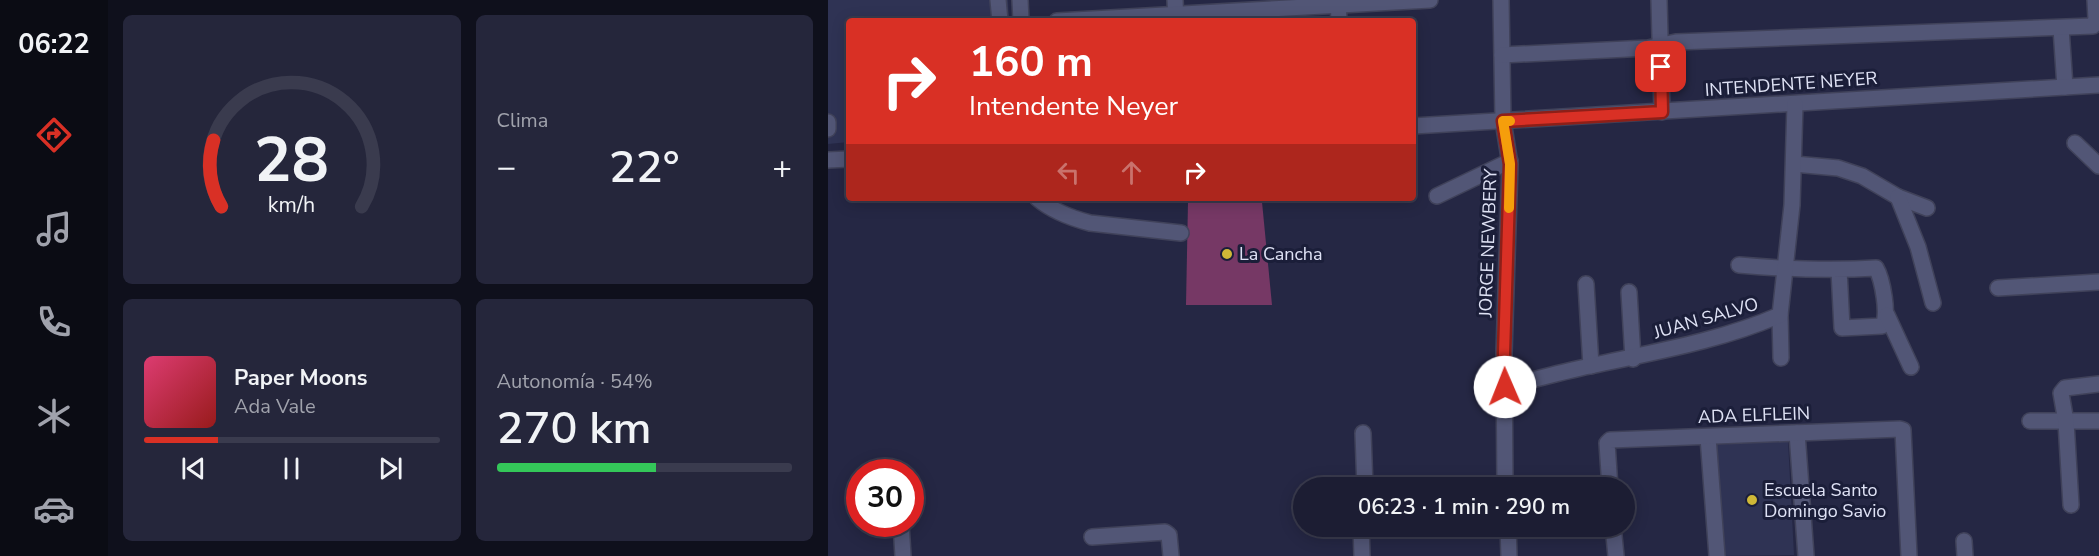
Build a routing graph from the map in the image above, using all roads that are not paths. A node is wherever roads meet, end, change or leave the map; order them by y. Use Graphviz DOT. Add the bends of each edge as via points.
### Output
graph roads {
  1 [pos="998,0"];
  2 [pos="1020,0"];
  3 [pos="1430,0"];
  4 [pos="1501,0"];
  5 [pos="1659,0"];
  6 [pos="2095,0"];
  7 [pos="1338,3"];
  8 [pos="1176,12"];
  9 [pos="1000,18"];
  10 [pos="1021,18"];
  11 [pos="1097,18"];
  12 [pos="1339,18"];
  13 [pos="2061,28"];
  14 [pos="1661,45"];
  15 [pos="1502,55"];
  16 [pos="2099,85"];
  17 [pos="2065,87"];
  18 [pos="1795,104"];
  19 [pos="1662,112"];
  20 [pos="1503,121"];
  21 [pos="828,122"];
  22 [pos="1416,126"];
  23 [pos="828,129"];
  24 [pos="2075,143"];
  25 [pos="846,159"];
  26 [pos="828,160"];
  27 [pos="1510,161"];
  28 [pos="1794,164"];
  29 [pos="2099,166"];
  30 [pos="1437,196"];
  31 [pos="1898,197"];
  32 [pos="1040,201"];
  33 [pos="1927,208"];
  34 [pos="1181,233"];
  35 [pos="1739,265"];
  36 [pos="1784,269"];
  37 [pos="1839,270"];
  38 [pos="2099,282"];
  39 [pos="1586,284"];
  40 [pos="1998,288"];
  41 [pos="1629,292"];
  42 [pos="1933,303"];
  43 [pos="1780,315"];
  44 [pos="1887,315"];
  45 [pos="1781,358"];
  46 [pos="1633,359"];
  47 [pos="1591,366"];
  48 [pos="1911,367"];
  49 [pos="2099,384"];
  50 [pos="1505,387"];
  51 [pos="2099,420"];
  52 [pos="2030,421"];
  53 [pos="2066,422"];
  54 [pos="1363,433"];
  55 [pos="1797,433"];
  56 [pos="1708,437"];
  57 [pos="1365,477"];
  58 [pos="1505,477"];
  59 [pos="1610,477"];
  60 [pos="2071,505"];
  61 [pos="902,537"];
  62 [pos="1092,537"];
  63 [pos="1361,537"];
  64 [pos="1508,537"];
  65 [pos="1615,537"];
  66 [pos="903,556"];
  67 [pos="1171,556"];
  68 [pos="1362,556"];
  69 [pos="1509,556"];
  70 [pos="1616,556"];
  71 [pos="1717,556"];
  72 [pos="1806,556"];
  73 [pos="1909,556"];
  1 -- 9 [label="street"];
  2 -- 10 [label="street"];
  3 -- 7 [label="street"];
  4 -- 15 [label="street, JORGE NEWBERY"];
  5 -- 14 [label="street"];
  6 -- 13 [label="street" via="2093,26"];
  7 -- 8 [label="street"];
  7 -- 12 [label="street"];
  8 -- 11 [label="street"];
  13 -- 14 [label="street"];
  13 -- 17 [label="street"];
  14 -- 15 [label="street"];
  14 -- 19 [label="street"];
  15 -- 20 [label="street, JORGE NEWBERY"];
  16 -- 17 [label="street, INTENDENTE NEYER"];
  17 -- 18 [label="street, INTENDENTE NEYER"];
  18 -- 19 [label="street, INTENDENTE NEYER"];
  18 -- 28 [label="street, JUAN SALVO"];
  19 -- 20 [label="street, INTENDENTE NEYER"];
  20 -- 22 [label="street, INTENDENTE NEYER"];
  20 -- 27 [label="street, JORGE NEWBERY"];
  21 -- 23 [label="street"];
  24 -- 29 [label="street"];
  25 -- 26 [label="street"];
  27 -- 30 [label="street"];
  27 -- 50 [label="street, JORGE NEWBERY"];
  28 -- 31 [label="street" via="1838,168 1862,176"];
  28 -- 36 [label="street, JUAN SALVO"];
  31 -- 33 [label="street"];
  31 -- 42 [label="street" via="1918,247"];
  32 -- 34 [label="street" via="1076,220"];
  35 -- 36 [label="street"];
  36 -- 37 [label="street"];
  36 -- 43 [label="street, JUAN SALVO"];
  37 -- 44 [label="street" via="1878,269"];
  37 -- 44 [label="street" via="1842,327 1882,326"];
  38 -- 40 [label="street"];
  39 -- 47 [label="street"];
  41 -- 46 [label="street"];
  43 -- 45 [label="street"];
  43 -- 46 [label="street, JUAN SALVO"];
  44 -- 48 [label="street"];
  46 -- 47 [label="street, JUAN SALVO"];
  47 -- 50 [label="street, JUAN SALVO"];
  49 -- 53 [label="street" via="2062,390"];
  50 -- 58 [label="street, JORGE NEWBERY"];
  51 -- 53 [label="street"];
  52 -- 53 [label="street"];
  53 -- 60 [label="street"];
  54 -- 57 [label="street"];
  55 -- 56 [label="street, ADA ELFLEIN"];
  55 -- 72 [label="street"];
  55 -- 73 [label="street, ADA ELFLEIN" via="1902,429"];
  56 -- 59 [label="street, ADA ELFLEIN" via="1608,441"];
  56 -- 71 [label="street"];
  61 -- 66 [label="street"];
  62 -- 67 [label="street" via="1165,532 1169,535"];
  63 -- 68 [label="street"];
  64 -- 69 [label="street"];
  65 -- 70 [label="street"];
}
